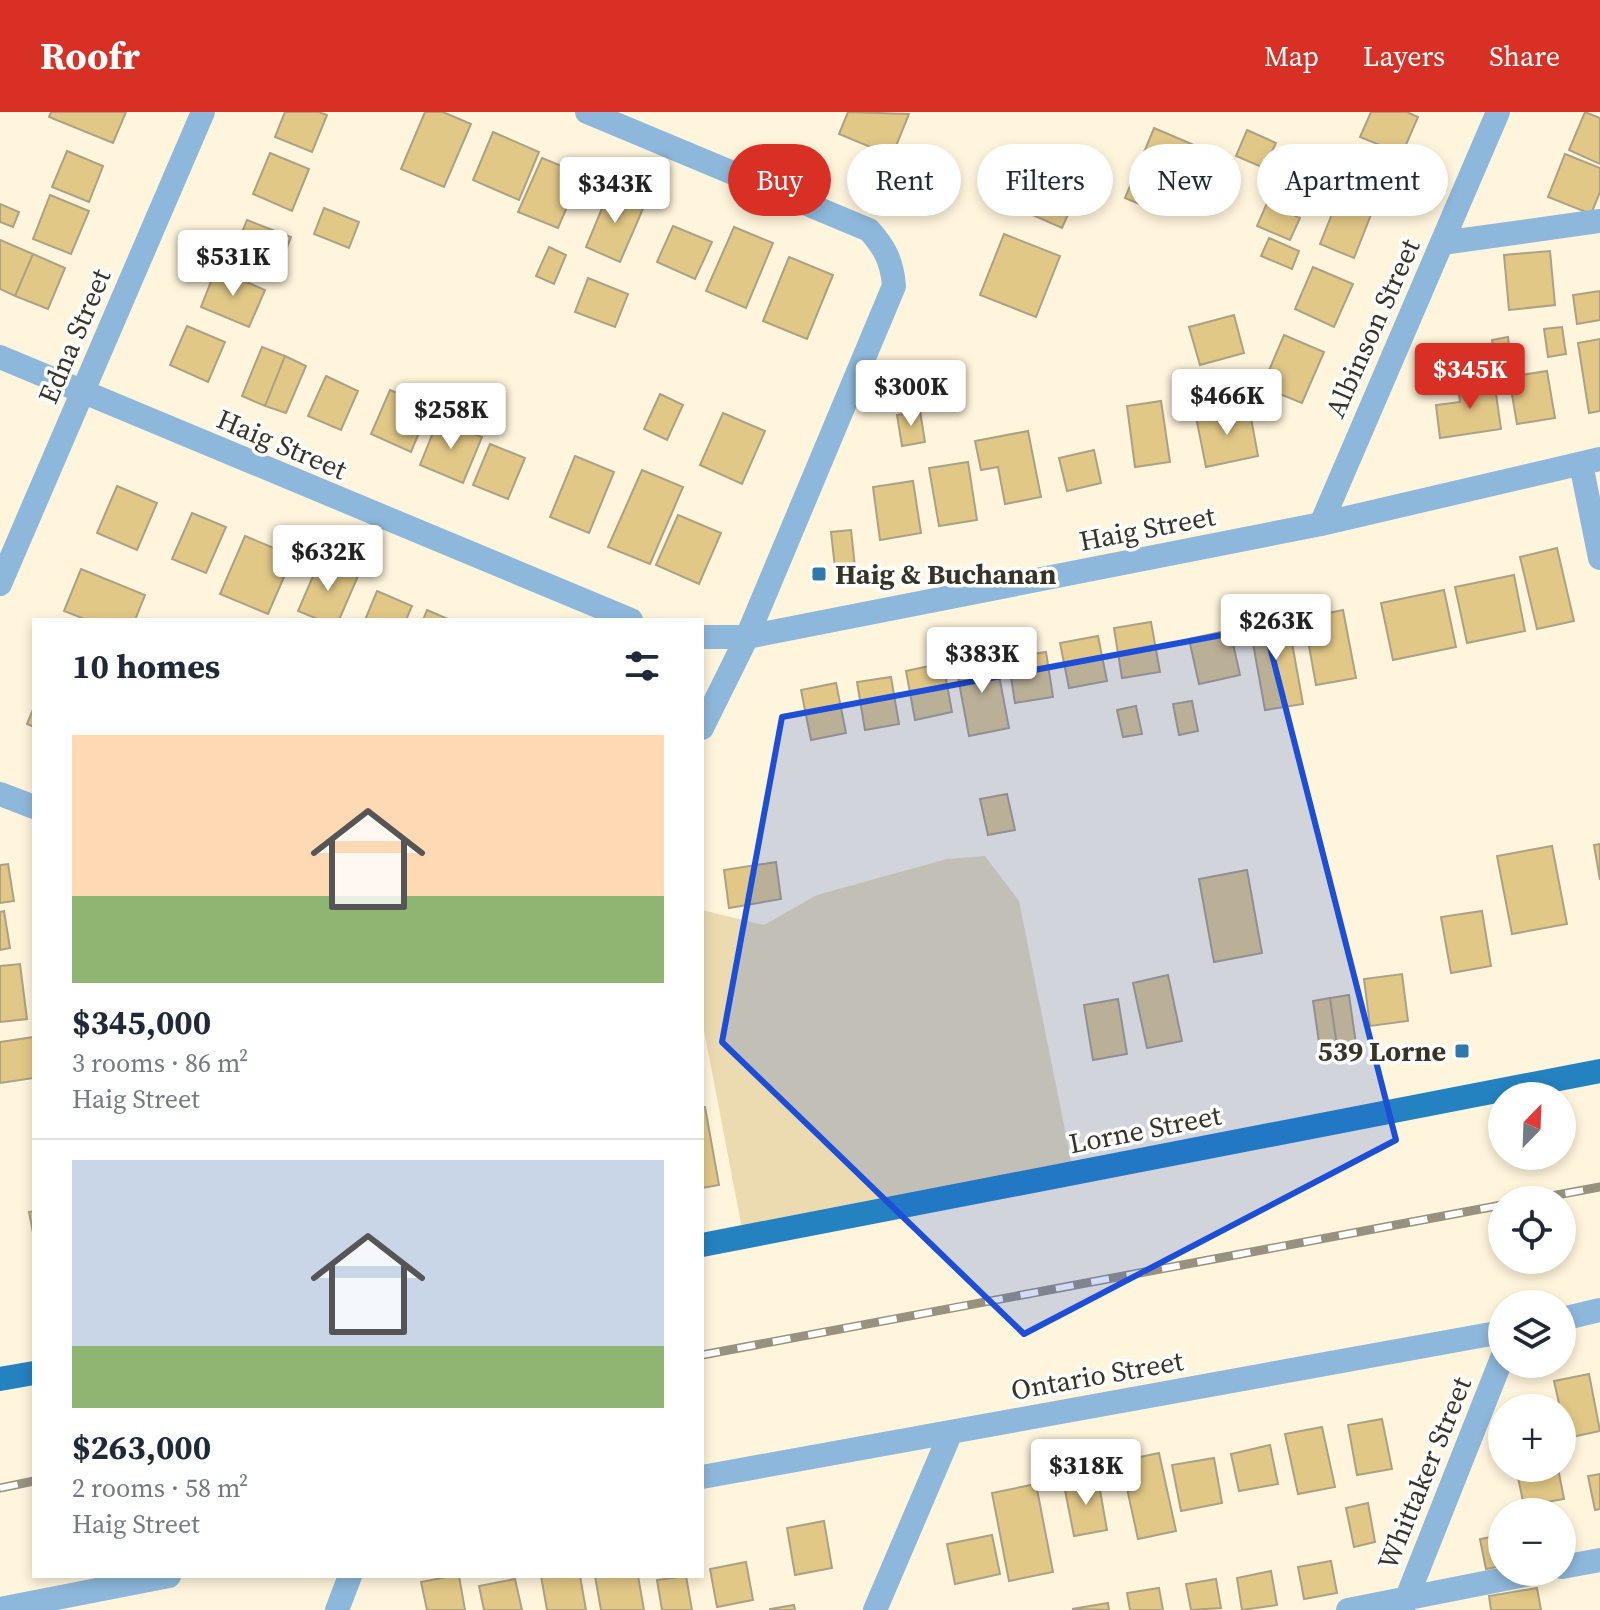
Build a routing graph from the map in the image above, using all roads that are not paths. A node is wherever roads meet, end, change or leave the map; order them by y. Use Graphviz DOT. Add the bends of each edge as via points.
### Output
graph roads {
  1 [pos="203,112"];
  2 [pos="587,112"];
  3 [pos="1498,112"];
  4 [pos="1600,221"];
  5 [pos="1442,243"];
  6 [pos="0,357"];
  7 [pos="82,393"];
  8 [pos="1590,461"];
  9 [pos="1321,524"];
  10 [pos="1600,558"];
  11 [pos="0,584"];
  12 [pos="626,618"];
  13 [pos="704,637"];
  14 [pos="747,637"];
  15 [pos="704,724"];
  16 [pos="0,794"];
  17 [pos="32,806"];
  18 [pos="1600,1071"];
  19 [pos="704,1245"];
  20 [pos="1600,1310"];
  21 [pos="1576,1316"];
  22 [pos="1488,1335"];
  23 [pos="32,1373"];
  24 [pos="1494,1378"];
  25 [pos="0,1379"];
  26 [pos="951,1432"];
  27 [pos="704,1477"];
  28 [pos="1600,1560"];
  29 [pos="1576,1564"];
  30 [pos="159,1578"];
  31 [pos="349,1578"];
  32 [pos="1488,1585"];
  33 [pos="1404,1605"];
  34 [pos="0,1609"];
  35 [pos="337,1610"];
  36 [pos="875,1610"];
  37 [pos="1348,1610"];
  1 -- 7 [label="street, Edna Street"];
  2 -- 14 [label="street" via="869,230 892,262 894,286"];
  3 -- 5 [label="street, Albinson Street"];
  4 -- 5 [label="street"];
  5 -- 9 [label="street, Albinson Street"];
  6 -- 7 [label="street, Haig Street"];
  7 -- 11 [label="street, Edna Street"];
  7 -- 12 [label="street, Haig Street"];
  8 -- 9 [label="street, Haig Street"];
  8 -- 10 [label="street"];
  9 -- 14 [label="street, Haig Street"];
  13 -- 14 [label="street, Haig Street"];
  14 -- 15 [label="street"];
  16 -- 17 [label="street"];
  18 -- 19 [label="main road, Lorne Street"];
  20 -- 21 [label="street"];
  22 -- 26 [label="street, Ontario Street"];
  23 -- 25 [label="main road"];
  24 -- 33 [label="street, Whittaker Street"];
  26 -- 27 [label="street, Ontario Street"];
  26 -- 36 [label="street"];
  28 -- 29 [label="street"];
  30 -- 34 [label="street"];
  31 -- 35 [label="street"];
  32 -- 33 [label="street"];
  33 -- 37 [label="street"];
}
